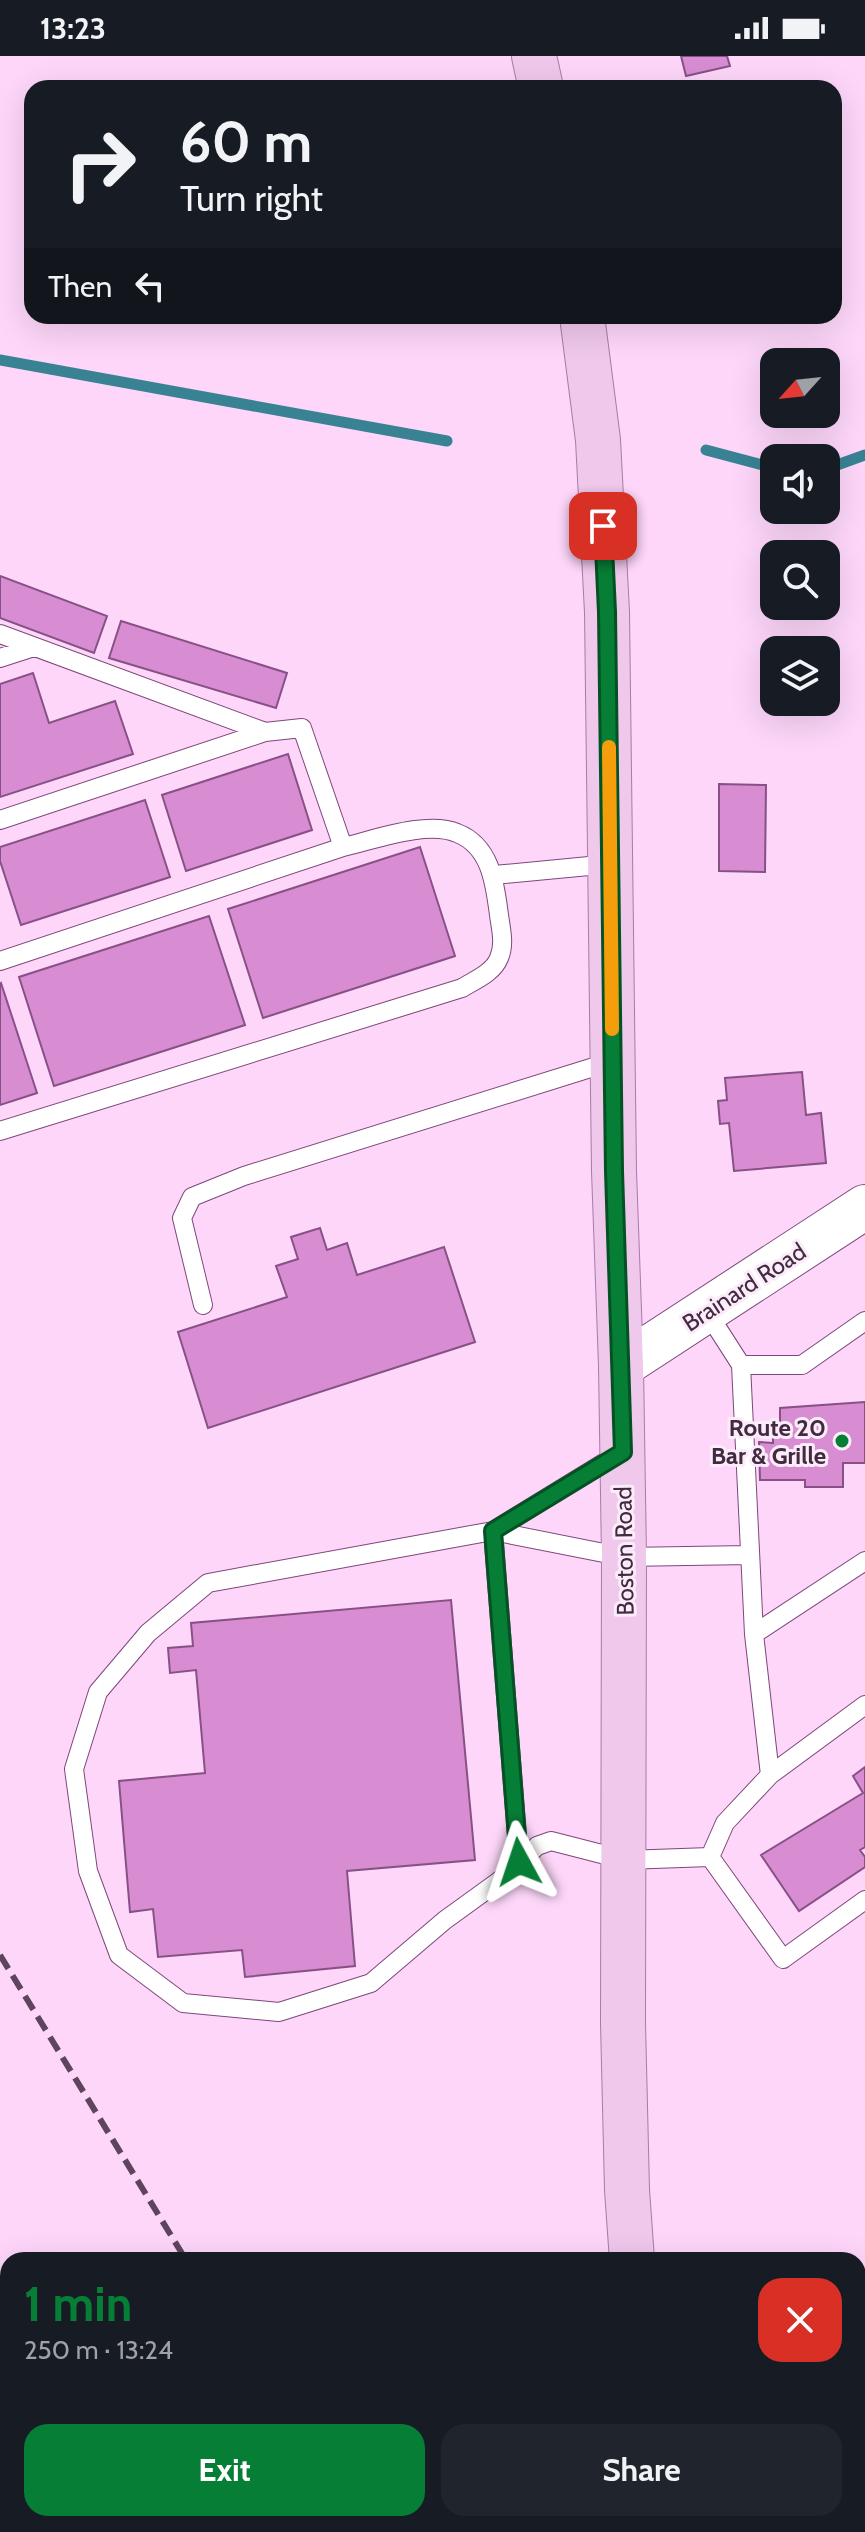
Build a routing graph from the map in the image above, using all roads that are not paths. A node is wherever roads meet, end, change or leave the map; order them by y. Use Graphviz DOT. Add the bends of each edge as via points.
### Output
graph roads {
  1 [pos="534,56"];
  2 [pos="539,80"];
  3 [pos="583,324"];
  4 [pos="0,634"];
  5 [pos="34,647"];
  6 [pos="0,658"];
  7 [pos="265,732"];
  8 [pos="0,820"];
  9 [pos="343,847"];
  10 [pos="610,864"];
  11 [pos="494,875"];
  12 [pos="0,961"];
  13 [pos="613,1061"];
  14 [pos="0,1131"];
  15 [pos="865,1207"];
  16 [pos="203,1305"];
  17 [pos="707,1312"];
  18 [pos="865,1321"];
  19 [pos="741,1365"];
  20 [pos="621,1366"];
  21 [pos="623,1452"];
  22 [pos="493,1531"];
  23 [pos="750,1555"];
  24 [pos="624,1557"];
  25 [pos="865,1561"];
  26 [pos="754,1634"];
  27 [pos="865,1705"];
  28 [pos="770,1775"];
  29 [pos="710,1857"];
  30 [pos="625,1860"];
  31 [pos="519,1862"];
  32 [pos="865,1900"];
  33 [pos="631,2252"];
  1 -- 2 [label="main road"];
  3 -- 10 [label="main road, Boston Road" via="601,487"];
  4 -- 5 [label="lane"];
  5 -- 6 [label="lane"];
  5 -- 7 [label="lane"];
  7 -- 8 [label="lane"];
  7 -- 9 [label="lane" via="302,728"];
  9 -- 11 [label="lane" via="432,827 458,833 479,849"];
  9 -- 12 [label="lane"];
  10 -- 11 [label="lane"];
  10 -- 13 [label="main road, Boston Road"];
  11 -- 14 [label="lane" via="503,943 498,961 462,988"];
  13 -- 16 [label="lane" via="192,1197 182,1218"];
  13 -- 20 [label="main road, Boston Road"];
  15 -- 17 [label="street, Brainard Road"];
  17 -- 19 [label="lane"];
  17 -- 20 [label="street, Brainard Road"];
  18 -- 19 [label="lane" via="802,1365"];
  19 -- 23 [label="lane"];
  20 -- 21 [label="main road, Boston Road"];
  21 -- 22 [label="lane"];
  21 -- 24 [label="main road, Boston Road"];
  22 -- 24 [label="lane"];
  22 -- 31 [label="lane"];
  22 -- 31 [label="lane" via="208,1583 148,1633 98,1692 74,1769 88,1871 119,1955 183,2003 279,2012 371,1983"];
  23 -- 24 [label="lane"];
  23 -- 26 [label="lane"];
  24 -- 30 [label="main road, Boston Road"];
  25 -- 26 [label="lane"];
  26 -- 28 [label="lane"];
  27 -- 28 [label="lane"];
  28 -- 29 [label="lane" via="725,1823"];
  29 -- 30 [label="lane"];
  29 -- 32 [label="lane" via="783,1959"];
  30 -- 31 [label="lane" via="551,1841"];
  30 -- 33 [label="main road, Boston Road" via="623,2023"];
}
